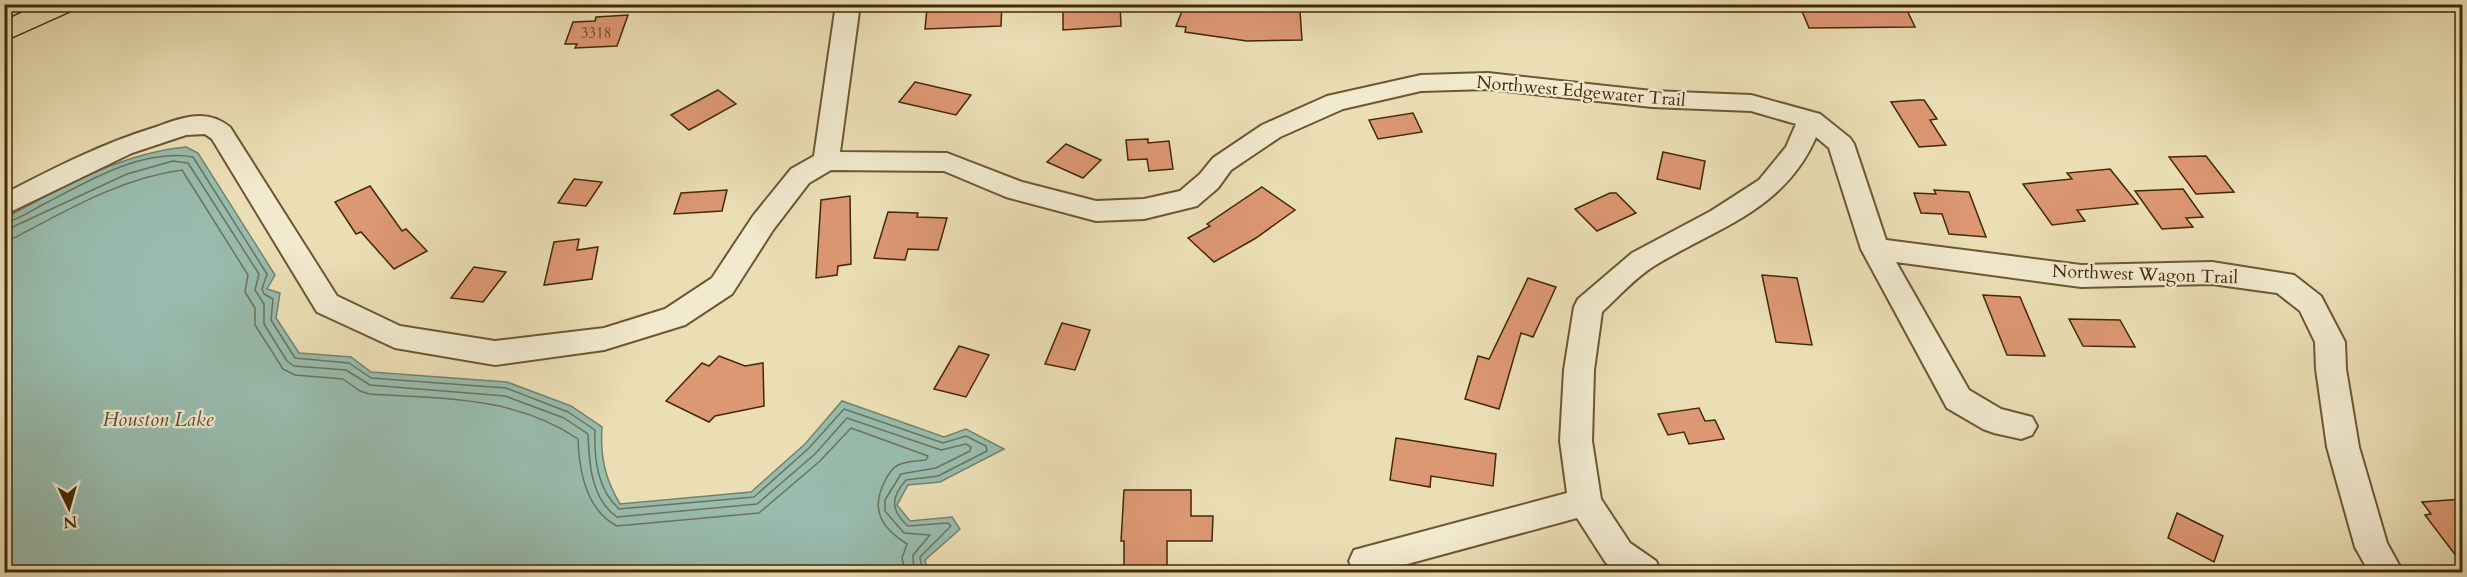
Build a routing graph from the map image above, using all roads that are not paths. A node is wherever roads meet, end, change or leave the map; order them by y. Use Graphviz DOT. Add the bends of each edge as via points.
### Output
graph roads {
  1 [pos="63,4"];
  2 [pos="848,4"];
  3 [pos="4,32"];
  4 [pos="1811,120"];
  5 [pos="826,160"];
  6 [pos="4,206"];
  7 [pos="1875,249"];
  8 [pos="2021,426"];
  9 [pos="1585,502"];
  10 [pos="1366,561"];
  11 [pos="1644,573"];
  12 [pos="2386,573"];
  1 -- 3 [label="highway"];
  2 -- 5 [label="street"];
  4 -- 5 [label="street, Northwest Edgewater Trail" via="1751,103 1652,99 1488,81 1422,83 1336,102 1271,131 1222,164 1188,199 1144,209 1096,211 1015,189 947,162"];
  4 -- 7 [label="street" via="1841,144"];
  4 -- 9 [label="street" via="1797,151 1768,187 1721,218 1642,260 1588,307 1579,370 1576,441"];
  5 -- 6 [label="street" via="800,176 722,286 675,317 604,339 495,353 395,337 327,304 221,133 204,124 137,141"];
  7 -- 8 [label="street" via="1958,399 1994,420"];
  7 -- 12 [label="street, Northwest Wagon Trail" via="2081,276 2212,273 2284,283 2310,304 2330,342 2343,447 2372,547"];
  9 -- 10 [label="street"];
  9 -- 11 [label="street" via="1618,553"];
}
